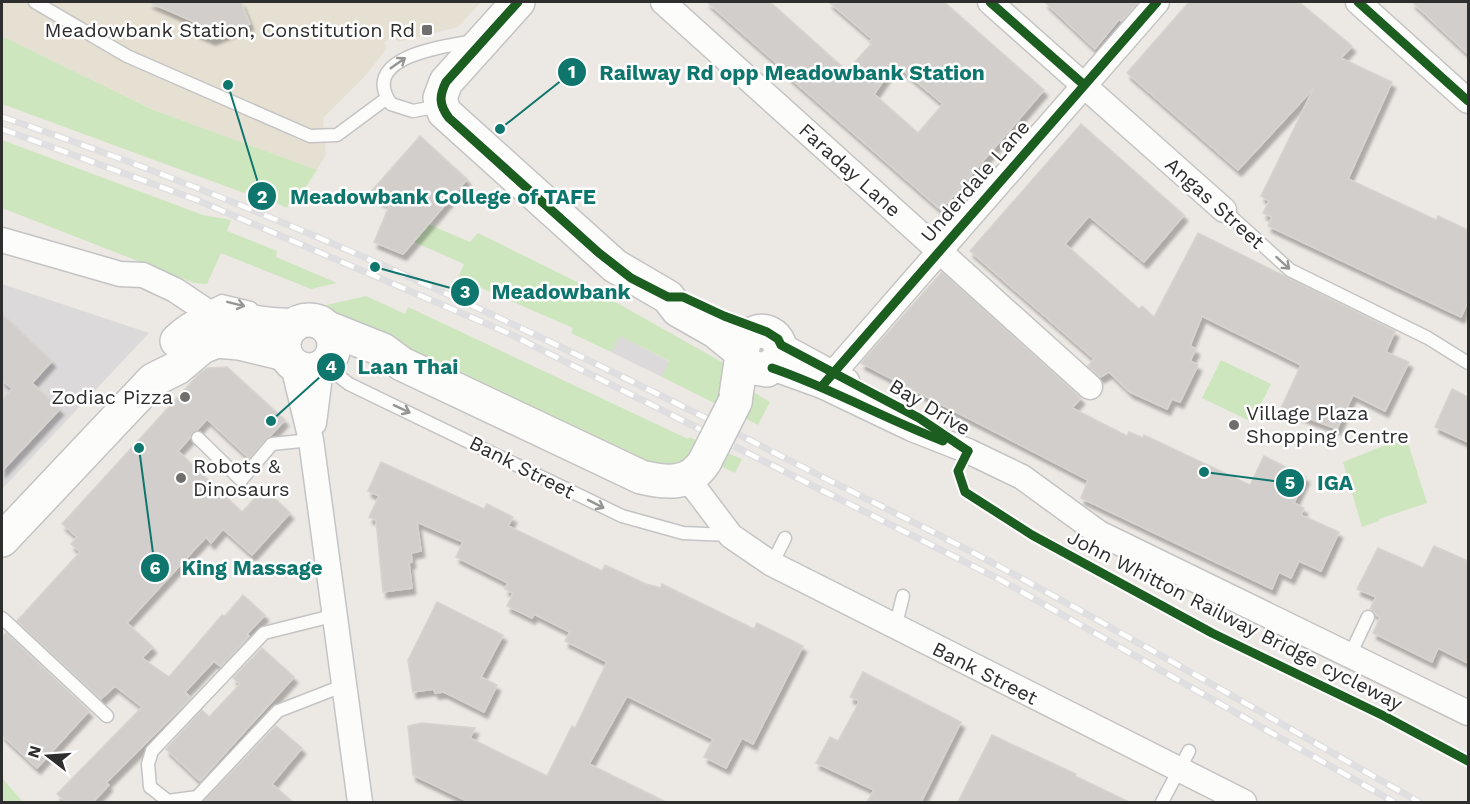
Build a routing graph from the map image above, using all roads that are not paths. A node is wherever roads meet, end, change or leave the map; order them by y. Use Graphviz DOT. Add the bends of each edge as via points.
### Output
graph roads {
  1 [pos="518,2"];
  2 [pos="663,2"];
  3 [pos="990,2"];
  4 [pos="1157,2"];
  5 [pos="1358,2"];
  6 [pos="42,3"];
  7 [pos="483,39"];
  8 [pos="1083,84"];
  9 [pos="387,98"];
  10 [pos="1468,101"];
  11 [pos="441,106"];
  12 [pos="1224,210"];
  13 [pos="2,240"];
  14 [pos="939,250"];
  15 [pos="207,328"];
  16 [pos="308,348"];
  17 [pos="1468,363"];
  18 [pos="754,367"];
  19 [pos="827,380"];
  20 [pos="1090,387"];
  21 [pos="198,438"];
  22 [pos="311,440"];
  23 [pos="696,470"];
  24 [pos="731,536"];
  25 [pos="785,538"];
  26 [pos="2,540"];
  27 [pos="772,564"];
  28 [pos="903,596"];
  29 [pos="336,615"];
  30 [pos="1368,617"];
  31 [pos="2,618"];
  32 [pos="895,628"];
  33 [pos="1350,655"];
  34 [pos="345,685"];
  35 [pos="1468,713"];
  36 [pos="107,716"];
  37 [pos="1184,761"];
  38 [pos="359,791"];
  39 [pos="370,802"];
  40 [pos="1162,802"];
  41 [pos="1244,802"];
  1 -- 7 [label="main road"];
  2 -- 14 [label="street, Faraday Lane"];
  3 -- 8 [label="street, Angas Street"];
  4 -- 8 [label="street, Underdale Lane"];
  5 -- 10 [label="street"];
  6 -- 9 [label="lane" via="127,56 310,136 337,135"];
  9 -- 7 [label="lane, one-way" via="386,77 396,62"];
  7 -- 11 [label="main road" via="446,82"];
  8 -- 12 [label="street, Angas Street"];
  8 -- 14 [label="street, Underdale Lane"];
  9 -- 11 [label="lane" via="403,110"];
  11 -- 18 [label="main road" via="449,118 599,254 631,278 668,297 684,297"];
  12 -- 17 [label="lane, Angas Street, one-way" via="1290,270 1428,338"];
  13 -- 15 [label="street" via="120,274 175,302 183,317"];
  14 -- 19 [label="street, Underdale Lane"];
  14 -- 20 [label="street, Faraday Lane"];
  15 -- 16 [label="main road, Bank Street" via="239,343"];
  15 -- 26 [label="main road" via="162,357 153,380"];
  16 -- 22 [label="street"];
  16 -- 23 [label="main road, Bank Street" via="383,350 402,364 630,473 665,482"];
  16 -- 24 [label="lane, Bank Street, one-way" via="349,384 622,516 683,533"];
  18 -- 19 [label="street, Bay Drive"];
  18 -- 23 [label="main road, bridge"];
  19 -- 33 [label="street, Bay Drive" via="912,429 1022,477 1099,533"];
  21 -- 22 [label="lane" via="241,480 272,444"];
  22 -- 29 [label="street"];
  23 -- 24 [label="street, Bank Street"];
  24 -- 27 [label="street, Bank Street"];
  25 -- 27 [label="lane"];
  27 -- 32 [label="street, Bank Street"];
  28 -- 32 [label="lane"];
  29 -- 34 [label="street"];
  29 -- 34 [label="lane" via="264,633 152,752 148,764 150,787 168,801 197,797 278,711"];
  30 -- 33 [label="lane"];
  31 -- 36 [label="lane"];
  32 -- 37 [label="street, Bank Street"];
  33 -- 35 [label="street, Bay Drive"];
  34 -- 38 [label="street"];
  37 -- 40 [label="lane"];
  37 -- 41 [label="street, Bank Street"];
  38 -- 39 [label="street"];
}
